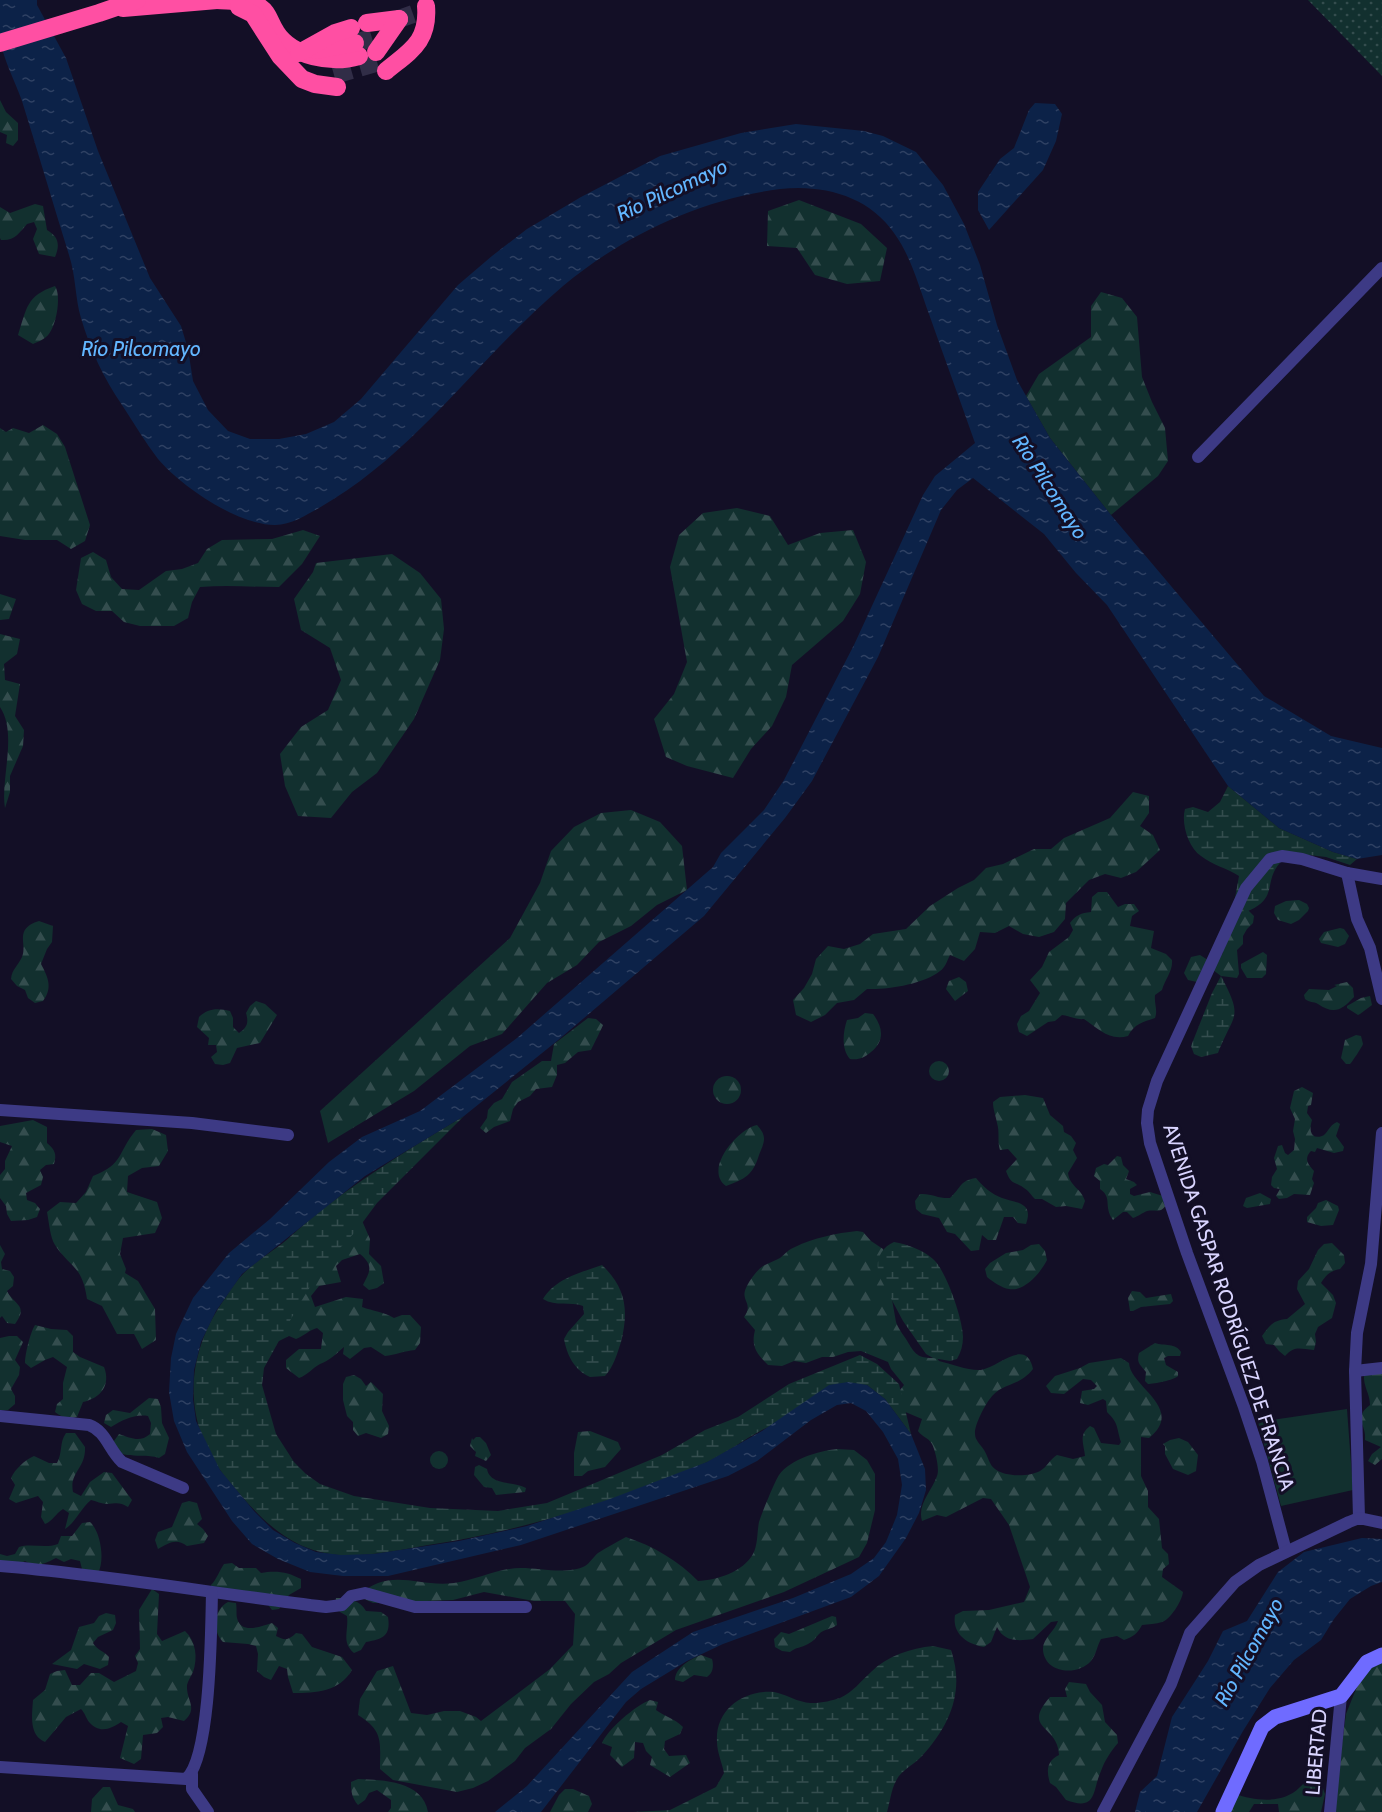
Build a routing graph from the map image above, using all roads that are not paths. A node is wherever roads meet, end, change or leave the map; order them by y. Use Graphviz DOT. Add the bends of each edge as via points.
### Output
graph roads {
  1 [pos="137,0"];
  2 [pos="217,0"];
  3 [pos="106,10"];
  4 [pos="416,10"];
  5 [pos="0,43"];
  6 [pos="369,46"];
  7 [pos="299,53"];
  8 [pos="336,81"];
  9 [pos="1382,268"];
  10 [pos="1198,457"];
  11 [pos="1347,873"];
  12 [pos="1382,879"];
  13 [pos="1382,999"];
  14 [pos="0,1110"];
  15 [pos="1382,1133"];
  16 [pos="288,1136"];
  17 [pos="1382,1368"];
  18 [pos="1355,1371"];
  19 [pos="0,1416"];
  20 [pos="183,1488"];
  21 [pos="1359,1518"];
  22 [pos="1382,1523"];
  23 [pos="1286,1551"];
  24 [pos="0,1566"];
  25 [pos="212,1593"];
  26 [pos="526,1607"];
  27 [pos="1382,1655"];
  28 [pos="1341,1696"];
  29 [pos="0,1767"];
  30 [pos="192,1774"];
  31 [pos="199,1806"];
  32 [pos="208,1812"];
  33 [pos="1103,1812"];
  34 [pos="1223,1812"];
  35 [pos="1330,1812"];
  1 -- 3 [label="highway"];
  2 -- 3 [label="highway"];
  2 -- 7 [label="highway" via="260,7 284,43"];
  2 -- 8 [label="highway" via="253,14 280,56 302,79 315,84"];
  3 -- 5 [label="highway"];
  4 -- 6 [label="highway"];
  4 -- 6 [label="highway"];
  4 -- 6 [label="highway" via="426,24 420,41 408,54"];
  6 -- 7 [label="highway" via="344,61"];
  6 -- 7 [label="highway" via="335,33"];
  9 -- 10 [label="street"];
  11 -- 12 [label="street, AVENIDA GASPAR RODRÍGUEZ DE FRANCIA"];
  11 -- 13 [label="street"];
  11 -- 23 [label="street, AVENIDA GASPAR RODRÍGUEZ DE FRANCIA" via="1282,856 1270,859 1262,868 1246,888 1157,1081 1148,1110 1150,1143 1244,1407"];
  14 -- 16 [label="street" via="192,1123"];
  15 -- 18 [label="street" via="1371,1264 1357,1333"];
  17 -- 18 [label="street"];
  18 -- 21 [label="street"];
  19 -- 20 [label="street" via="97,1428 122,1462"];
  21 -- 22 [label="street"];
  21 -- 23 [label="street"];
  23 -- 33 [label="street" via="1235,1582 1190,1633 1171,1684"];
  24 -- 25 [label="street"];
  25 -- 26 [label="street" via="326,1607 342,1605 351,1596 365,1593 415,1607"];
  25 -- 30 [label="street" via="210,1684"];
  27 -- 28 [label="street" via="1367,1662"];
  28 -- 34 [label="street" via="1275,1717 1262,1727"];
  28 -- 35 [label="street, LIBERTAD"];
  29 -- 30 [label="street" via="186,1779"];
  30 -- 31 [label="street" via="192,1789"];
  31 -- 32 [label="street"];
}
